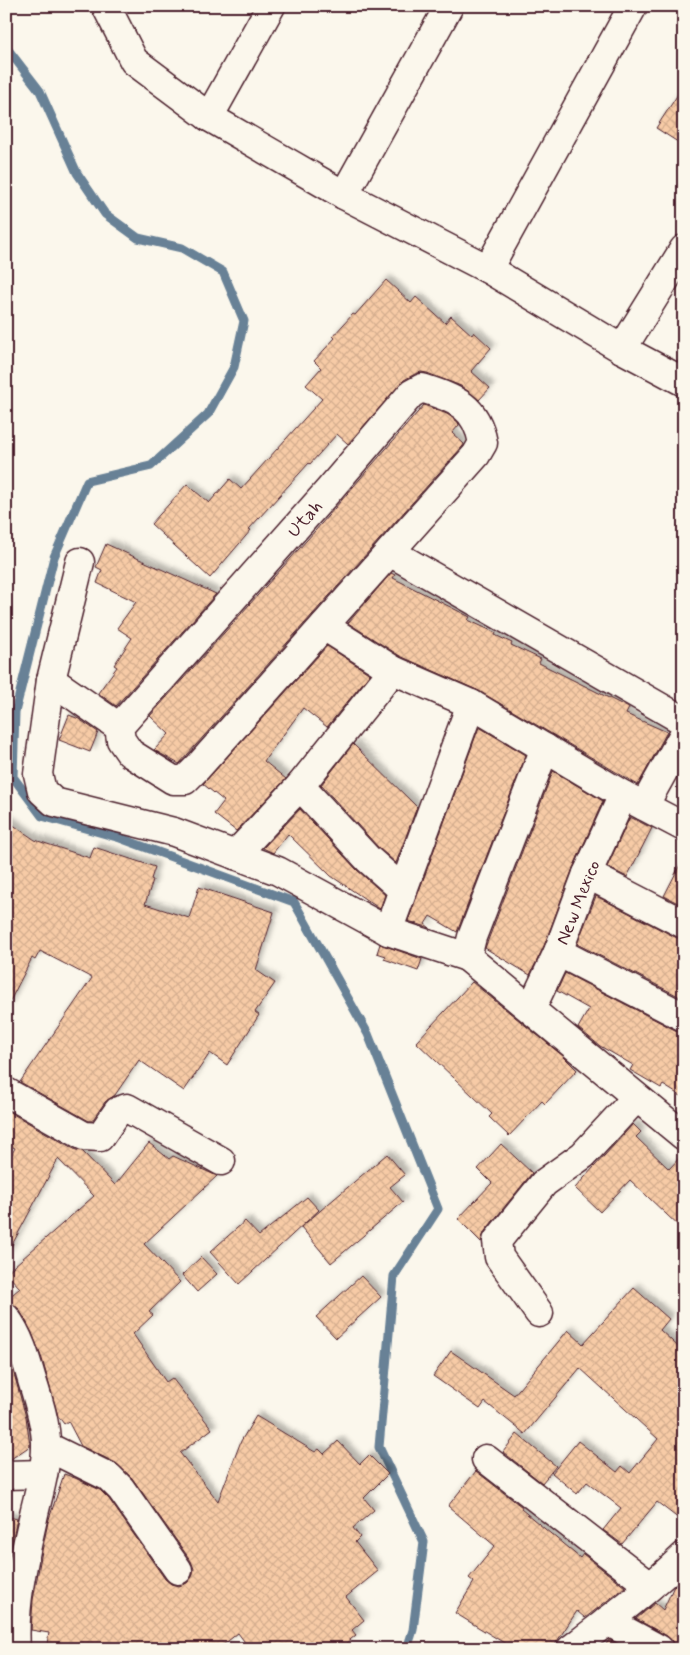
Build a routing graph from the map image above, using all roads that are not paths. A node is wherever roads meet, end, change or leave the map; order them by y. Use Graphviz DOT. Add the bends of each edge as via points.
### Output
graph roads {
  1 [pos="106,6"];
  2 [pos="271,6"];
  3 [pos="449,6"];
  4 [pos="633,6"];
  5 [pos="209,117"];
  6 [pos="344,196"];
  7 [pos="684,249"];
  8 [pos="488,269"];
  9 [pos="622,349"];
  10 [pos="684,382"];
  11 [pos="390,552"];
  12 [pos="80,562"];
  13 [pos="324,626"];
  14 [pos="393,670"];
  15 [pos="51,680"];
  16 [pos="471,704"];
  17 [pos="684,721"];
  18 [pos="119,727"];
  19 [pos="684,734"];
  20 [pos="545,748"];
  21 [pos="300,786"];
  22 [pos="634,800"];
  23 [pos="684,827"];
  24 [pos="236,855"];
  25 [pos="587,874"];
  26 [pos="403,890"];
  27 [pos="684,924"];
  28 [pos="388,931"];
  29 [pos="558,952"];
  30 [pos="466,957"];
  31 [pos="531,1009"];
  32 [pos="684,1017"];
  33 [pos="6,1092"];
  34 [pos="636,1098"];
  35 [pos="684,1136"];
  36 [pos="221,1161"];
  37 [pos="539,1313"];
  38 [pos="6,1318"];
  39 [pos="46,1446"];
  40 [pos="486,1459"];
  41 [pos="43,1474"];
  42 [pos="6,1475"];
  43 [pos="680,1565"];
  44 [pos="178,1570"];
  45 [pos="650,1586"];
  46 [pos="607,1621"];
  47 [pos="16,1649"];
  48 [pos="571,1649"];
  49 [pos="659,1649"];
  1 -- 5 [label="street" via="134,62"];
  2 -- 5 [label="street"];
  3 -- 6 [label="street"];
  4 -- 8 [label="street"];
  5 -- 6 [label="street"];
  6 -- 8 [label="street"];
  7 -- 9 [label="street"];
  8 -- 9 [label="street"];
  9 -- 10 [label="street"];
  11 -- 13 [label="street"];
  11 -- 17 [label="street"];
  11 -- 18 [label="street, Utah" via="483,443 472,414 447,396 422,388 411,394"];
  12 -- 15 [label="street"];
  13 -- 14 [label="street"];
  13 -- 18 [label="street" via="185,780 173,780 130,753 121,740"];
  14 -- 16 [label="street"];
  14 -- 21 [label="street"];
  15 -- 18 [label="street"];
  15 -- 24 [label="street" via="38,774 42,791 54,802 174,832"];
  16 -- 20 [label="street"];
  16 -- 26 [label="street"];
  19 -- 22 [label="street, New Mexico"];
  20 -- 22 [label="street"];
  20 -- 30 [label="street"];
  21 -- 24 [label="street"];
  21 -- 26 [label="street" via="368,859"];
  22 -- 23 [label="street"];
  22 -- 25 [label="street, New Mexico"];
  24 -- 28 [label="street" via="278,871"];
  25 -- 27 [label="street"];
  25 -- 29 [label="street, New Mexico"];
  26 -- 28 [label="street"];
  28 -- 30 [label="street"];
  29 -- 31 [label="street, New Mexico"];
  29 -- 32 [label="street"];
  30 -- 31 [label="street"];
  31 -- 34 [label="street"];
  33 -- 36 [label="street" via="84,1136 100,1137 118,1111 127,1108"];
  34 -- 35 [label="street"];
  34 -- 37 [label="street" via="583,1155 544,1183 497,1241 500,1257"];
  38 -- 39 [label="street" via="28,1364 40,1407"];
  39 -- 41 [label="street"];
  39 -- 44 [label="street" via="109,1477"];
  40 -- 45 [label="street"];
  41 -- 42 [label="street"];
  41 -- 47 [label="street" via="19,1590"];
  43 -- 45 [label="street"];
  45 -- 46 [label="street"];
  46 -- 48 [label="street"];
  46 -- 49 [label="street"];
}
